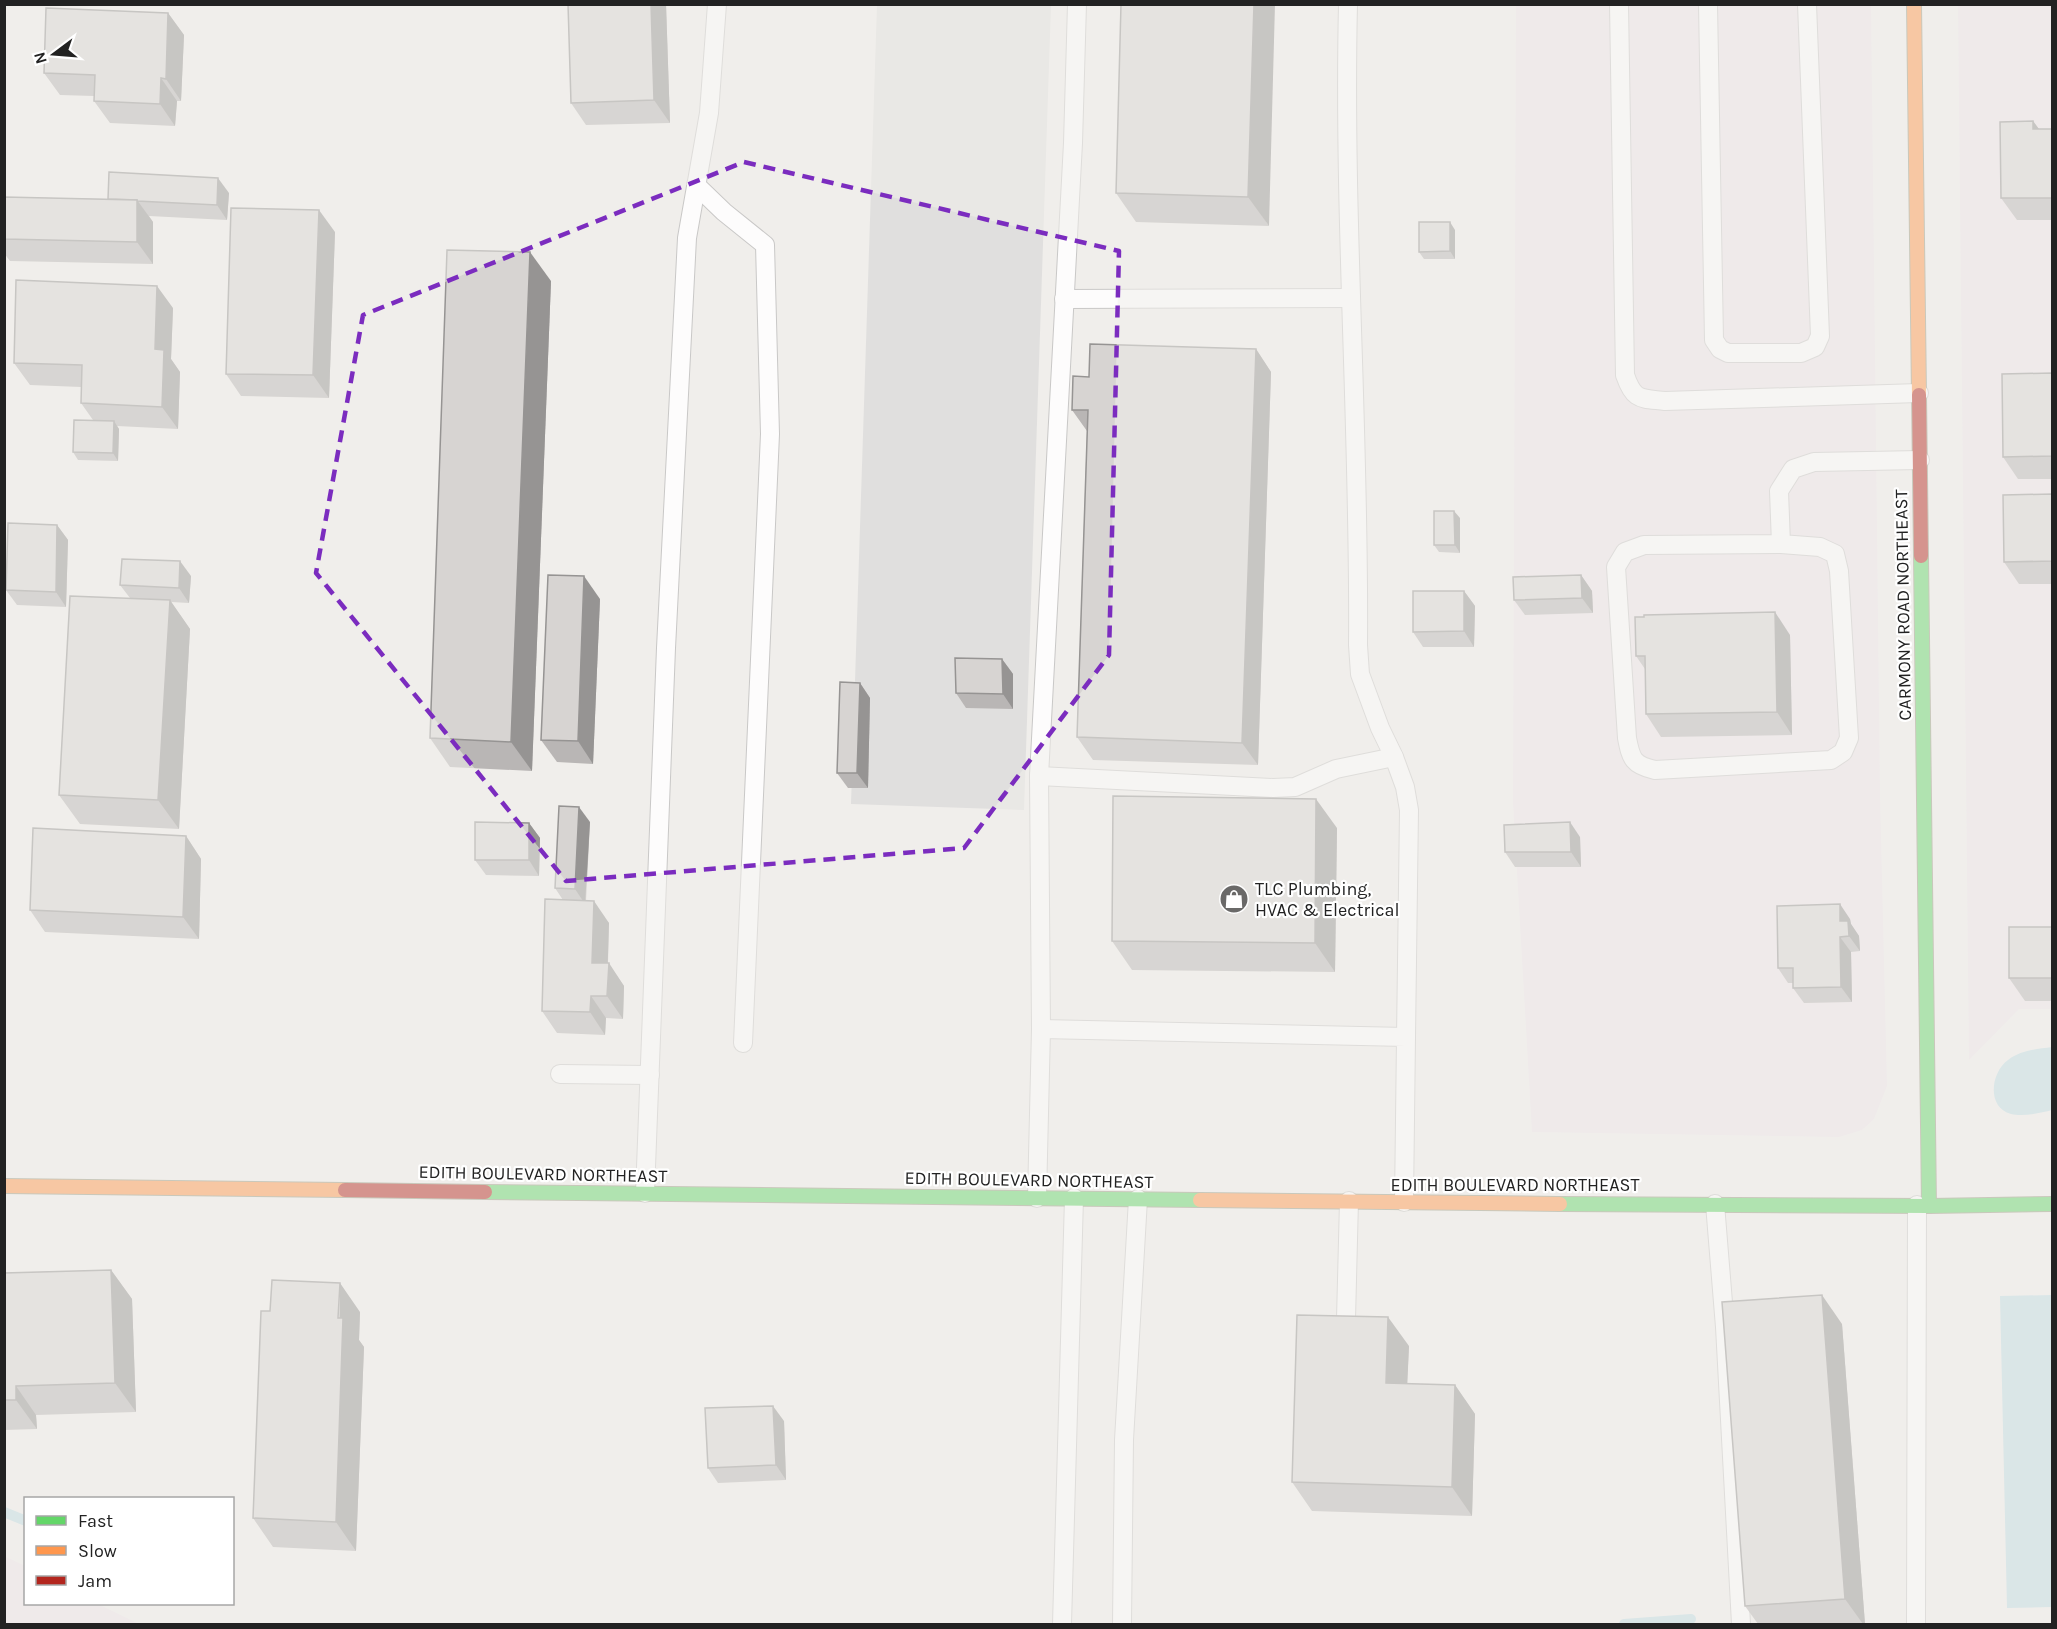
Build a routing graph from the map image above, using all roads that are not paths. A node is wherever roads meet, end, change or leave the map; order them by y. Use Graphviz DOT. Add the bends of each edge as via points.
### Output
graph roads {
  1 [pos="717,4"];
  2 [pos="1077,4"];
  3 [pos="1348,4"];
  4 [pos="1619,4"];
  5 [pos="1708,4"];
  6 [pos="1807,4"];
  7 [pos="1914,4"];
  8 [pos="696,185"];
  9 [pos="1351,298"];
  10 [pos="1064,299"];
  11 [pos="1919,393"];
  12 [pos="1920,460"];
  13 [pos="1781,544"];
  14 [pos="1394,757"];
  15 [pos="1039,777"];
  16 [pos="1041,1029"];
  17 [pos="1406,1037"];
  18 [pos="743,1044"];
  19 [pos="560,1074"];
  20 [pos="650,1075"];
  21 [pos="4,1186"];
  22 [pos="645,1193"];
  23 [pos="1037,1198"];
  24 [pos="1074,1198"];
  25 [pos="1138,1199"];
  26 [pos="1349,1201"];
  27 [pos="1404,1202"];
  28 [pos="1715,1204"];
  29 [pos="2052,1204"];
  30 [pos="1923,1205"];
  31 [pos="1346,1319"];
  32 [pos="1062,1624"];
  33 [pos="1122,1624"];
  34 [pos="1741,1624"];
  35 [pos="1917,1624"];
  1 -- 8 [label="lane" via="709,113"];
  2 -- 10 [label="lane"];
  3 -- 9 [label="lane"];
  4 -- 11 [label="lane" via="1625,375 1631,392 1665,402"];
  5 -- 6 [label="lane" via="1714,340 1728,353 1801,353 1815,347 1820,336"];
  7 -- 11 [label="street, CARMONY ROAD NORTHEAST"];
  8 -- 18 [label="lane" via="765,245 770,434"];
  8 -- 20 [label="lane" via="687,238"];
  9 -- 10 [label="lane"];
  9 -- 14 [label="lane" via="1360,674"];
  10 -- 15 [label="lane"];
  11 -- 12 [label="street, CARMONY ROAD NORTHEAST"];
  12 -- 13 [label="lane" via="1814,462 1793,469 1779,491"];
  12 -- 30 [label="street, CARMONY ROAD NORTHEAST"];
  13 -- 13 [label="lane" via="1644,545 1625,552 1616,567 1627,738 1630,756 1640,767 1655,770 1831,760 1843,752 1849,738 1835,554 1820,546"];
  14 -- 15 [label="lane" via="1351,765 1284,788"];
  14 -- 17 [label="lane" via="1409,810"];
  15 -- 16 [label="lane"];
  16 -- 17 [label="lane"];
  16 -- 23 [label="lane"];
  17 -- 27 [label="lane"];
  19 -- 20 [label="lane"];
  20 -- 22 [label="lane"];
  21 -- 22 [label="street, EDITH BOULEVARD NORTHEAST"];
  22 -- 23 [label="street, EDITH BOULEVARD NORTHEAST"];
  23 -- 24 [label="street, EDITH BOULEVARD NORTHEAST"];
  24 -- 25 [label="street, EDITH BOULEVARD NORTHEAST"];
  24 -- 32 [label="lane"];
  25 -- 26 [label="street, EDITH BOULEVARD NORTHEAST"];
  25 -- 33 [label="lane" via="1124,1440"];
  26 -- 27 [label="street, EDITH BOULEVARD NORTHEAST"];
  26 -- 31 [label="lane"];
  27 -- 28 [label="street, EDITH BOULEVARD NORTHEAST"];
  28 -- 30 [label="street, EDITH BOULEVARD NORTHEAST"];
  28 -- 34 [label="lane"];
  29 -- 30 [label="street, EDITH BOULEVARD NORTHEAST"];
  30 -- 35 [label="lane"];
}
